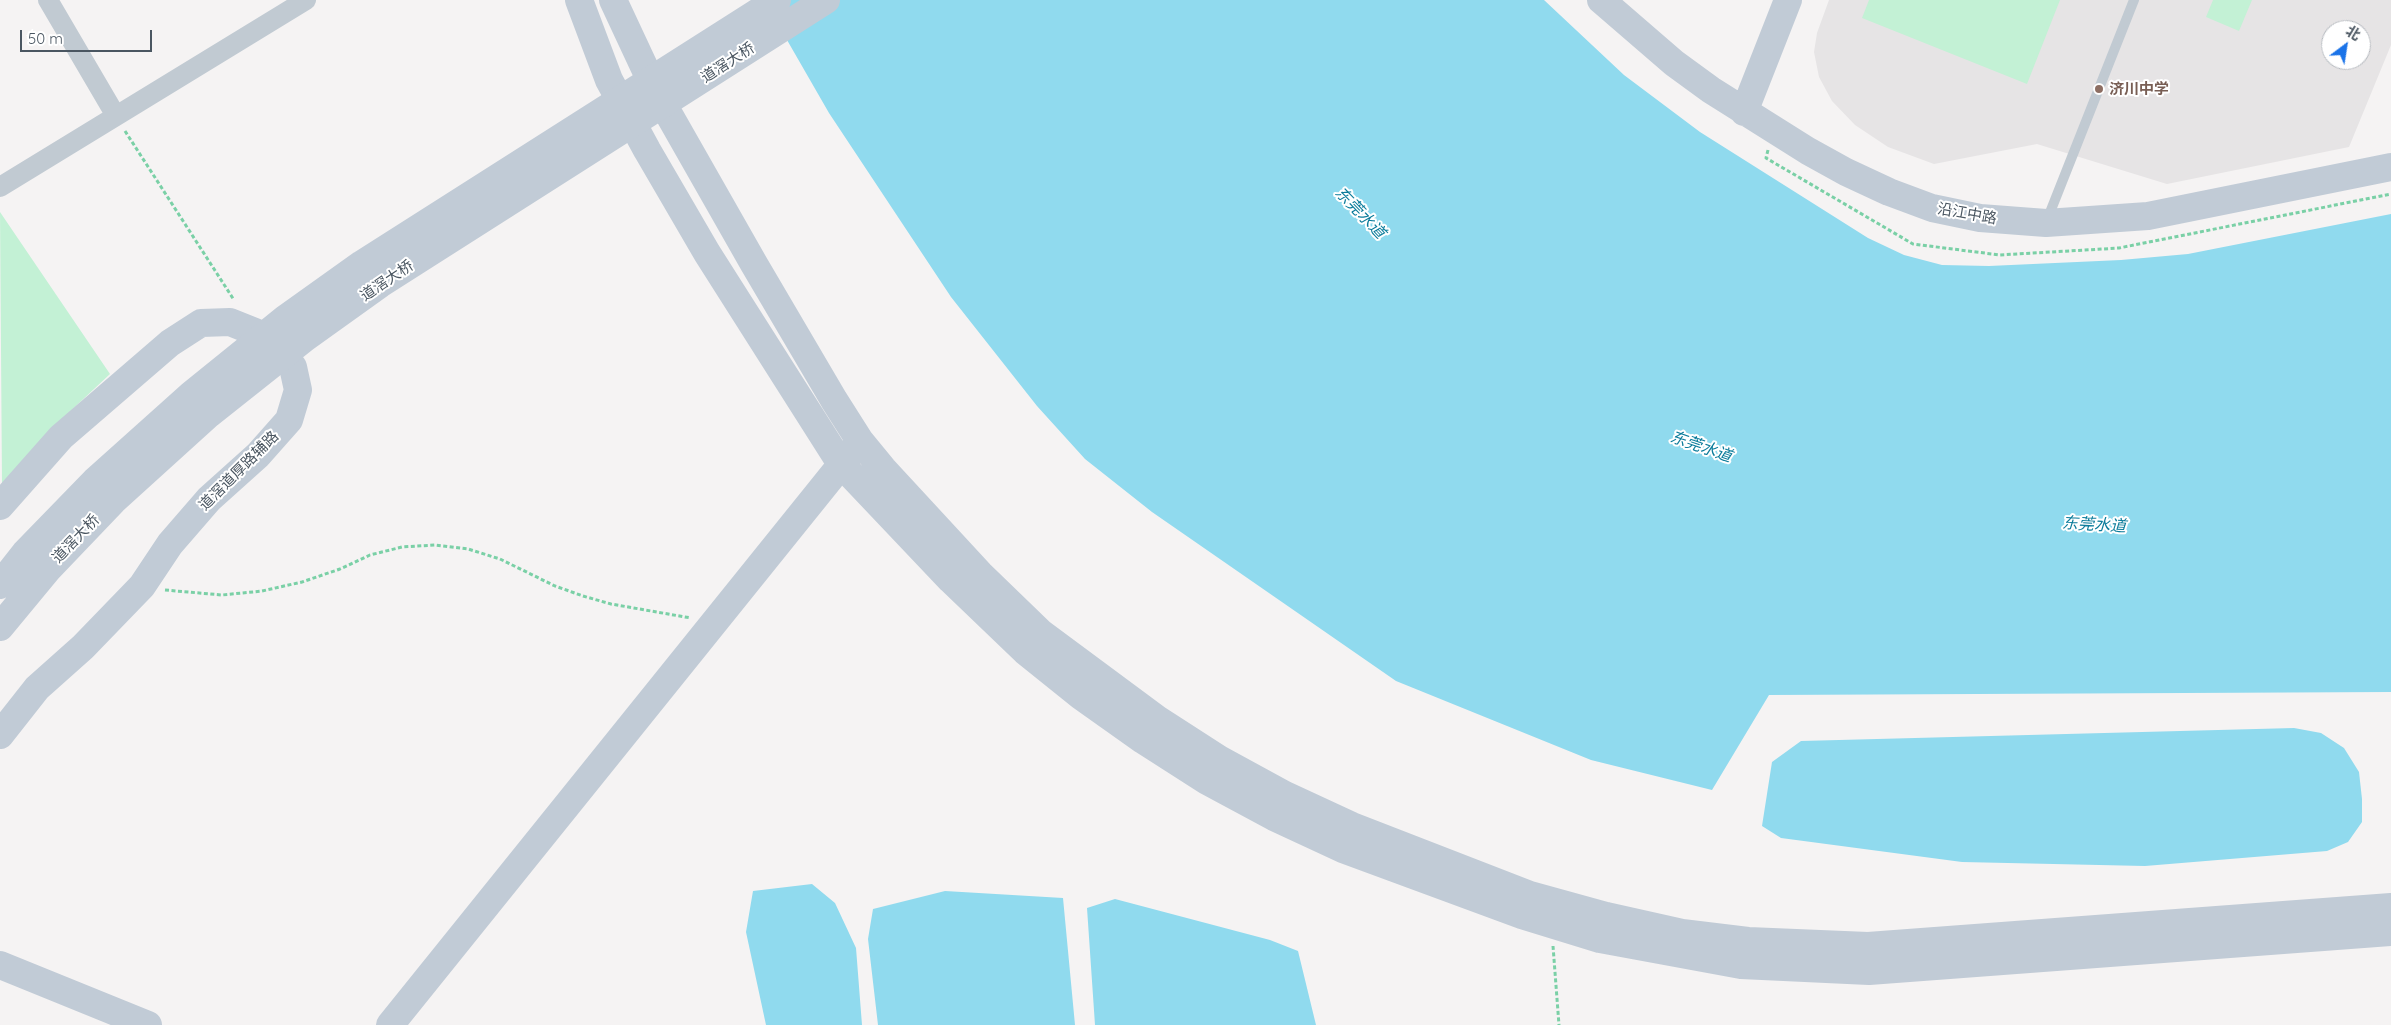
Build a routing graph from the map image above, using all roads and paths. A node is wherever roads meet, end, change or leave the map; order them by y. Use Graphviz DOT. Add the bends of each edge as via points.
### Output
graph roads {
  1 [pos="48,0"];
  2 [pos="306,0"];
  3 [pos="579,0"];
  4 [pos="613,0"];
  5 [pos="777,0"];
  6 [pos="826,0"];
  7 [pos="1601,0"];
  8 [pos="1788,0"];
  9 [pos="2134,0"];
  10 [pos="1744,112"];
  11 [pos="116,116"];
  12 [pos="2391,167"];
  13 [pos="0,188"];
  14 [pos="2046,223"];
  15 [pos="255,332"];
  16 [pos="860,441"];
  17 [pos="841,464"];
  18 [pos="0,506"];
  19 [pos="0,585"];
  20 [pos="142,586"];
  21 [pos="714,622"];
  22 [pos="0,627"];
  23 [pos="0,735"];
  24 [pos="2391,907"];
  25 [pos="1551,924"];
  26 [pos="2391,932"];
  27 [pos="0,965"];
  28 [pos="148,1025"];
  29 [pos="390,1025"];
  30 [pos="1559,1025"];
  1 -- 11 [label="street"];
  2 -- 11 [label="street"];
  3 -- 17 [label="street" via="609,80 647,150 706,252"];
  4 -- 16 [label="street" via="655,90"];
  5 -- 19 [label="street, 道滘大桥, bridge" via="370,259 285,320 191,395 95,481 25,553"];
  6 -- 22 [label="street, 道滘大桥, bridge" via="388,279 306,337 209,414 113,501 48,569"];
  7 -- 10 [label="street, 沿江中路" via="1674,63"];
  8 -- 10 [label="street"];
  9 -- 14 [label="lane"];
  10 -- 14 [label="street, 沿江中路" via="1846,172 1924,205 1980,218"];
  11 -- 13 [label="street"];
  11 -- 15 [label="path"];
  12 -- 14 [label="street, 沿江中路" via="2148,216"];
  15 -- 18 [label="street, 道滘道厚路辅路" via="230,322 201,323 170,343 61,436"];
  15 -- 20 [label="street, 道滘道厚路辅路" via="280,350 293,367 298,390 289,420 258,455 209,499 170,544"];
  16 -- 17 [label="street"];
  16 -- 24 [label="street" via="980,574 1041,633 1157,719 1219,759 1285,795 1352,826 1530,895 1682,933 1748,941 1868,946"];
  17 -- 21 [label="street"];
  17 -- 25 [label="street" via="951,580 1025,651 1081,696 1159,750 1207,781 1343,849"];
  20 -- 21 [label="path" via="206,594 262,591 302,582 370,555 402,547 435,545 468,548 500,558 556,586 611,604"];
  20 -- 23 [label="street, 道滘道厚路辅路" via="83,647 37,688"];
  21 -- 29 [label="street"];
  25 -- 26 [label="street" via="1600,938 1741,965 1869,971"];
  25 -- 30 [label="path"];
  27 -- 28 [label="street"];
}
